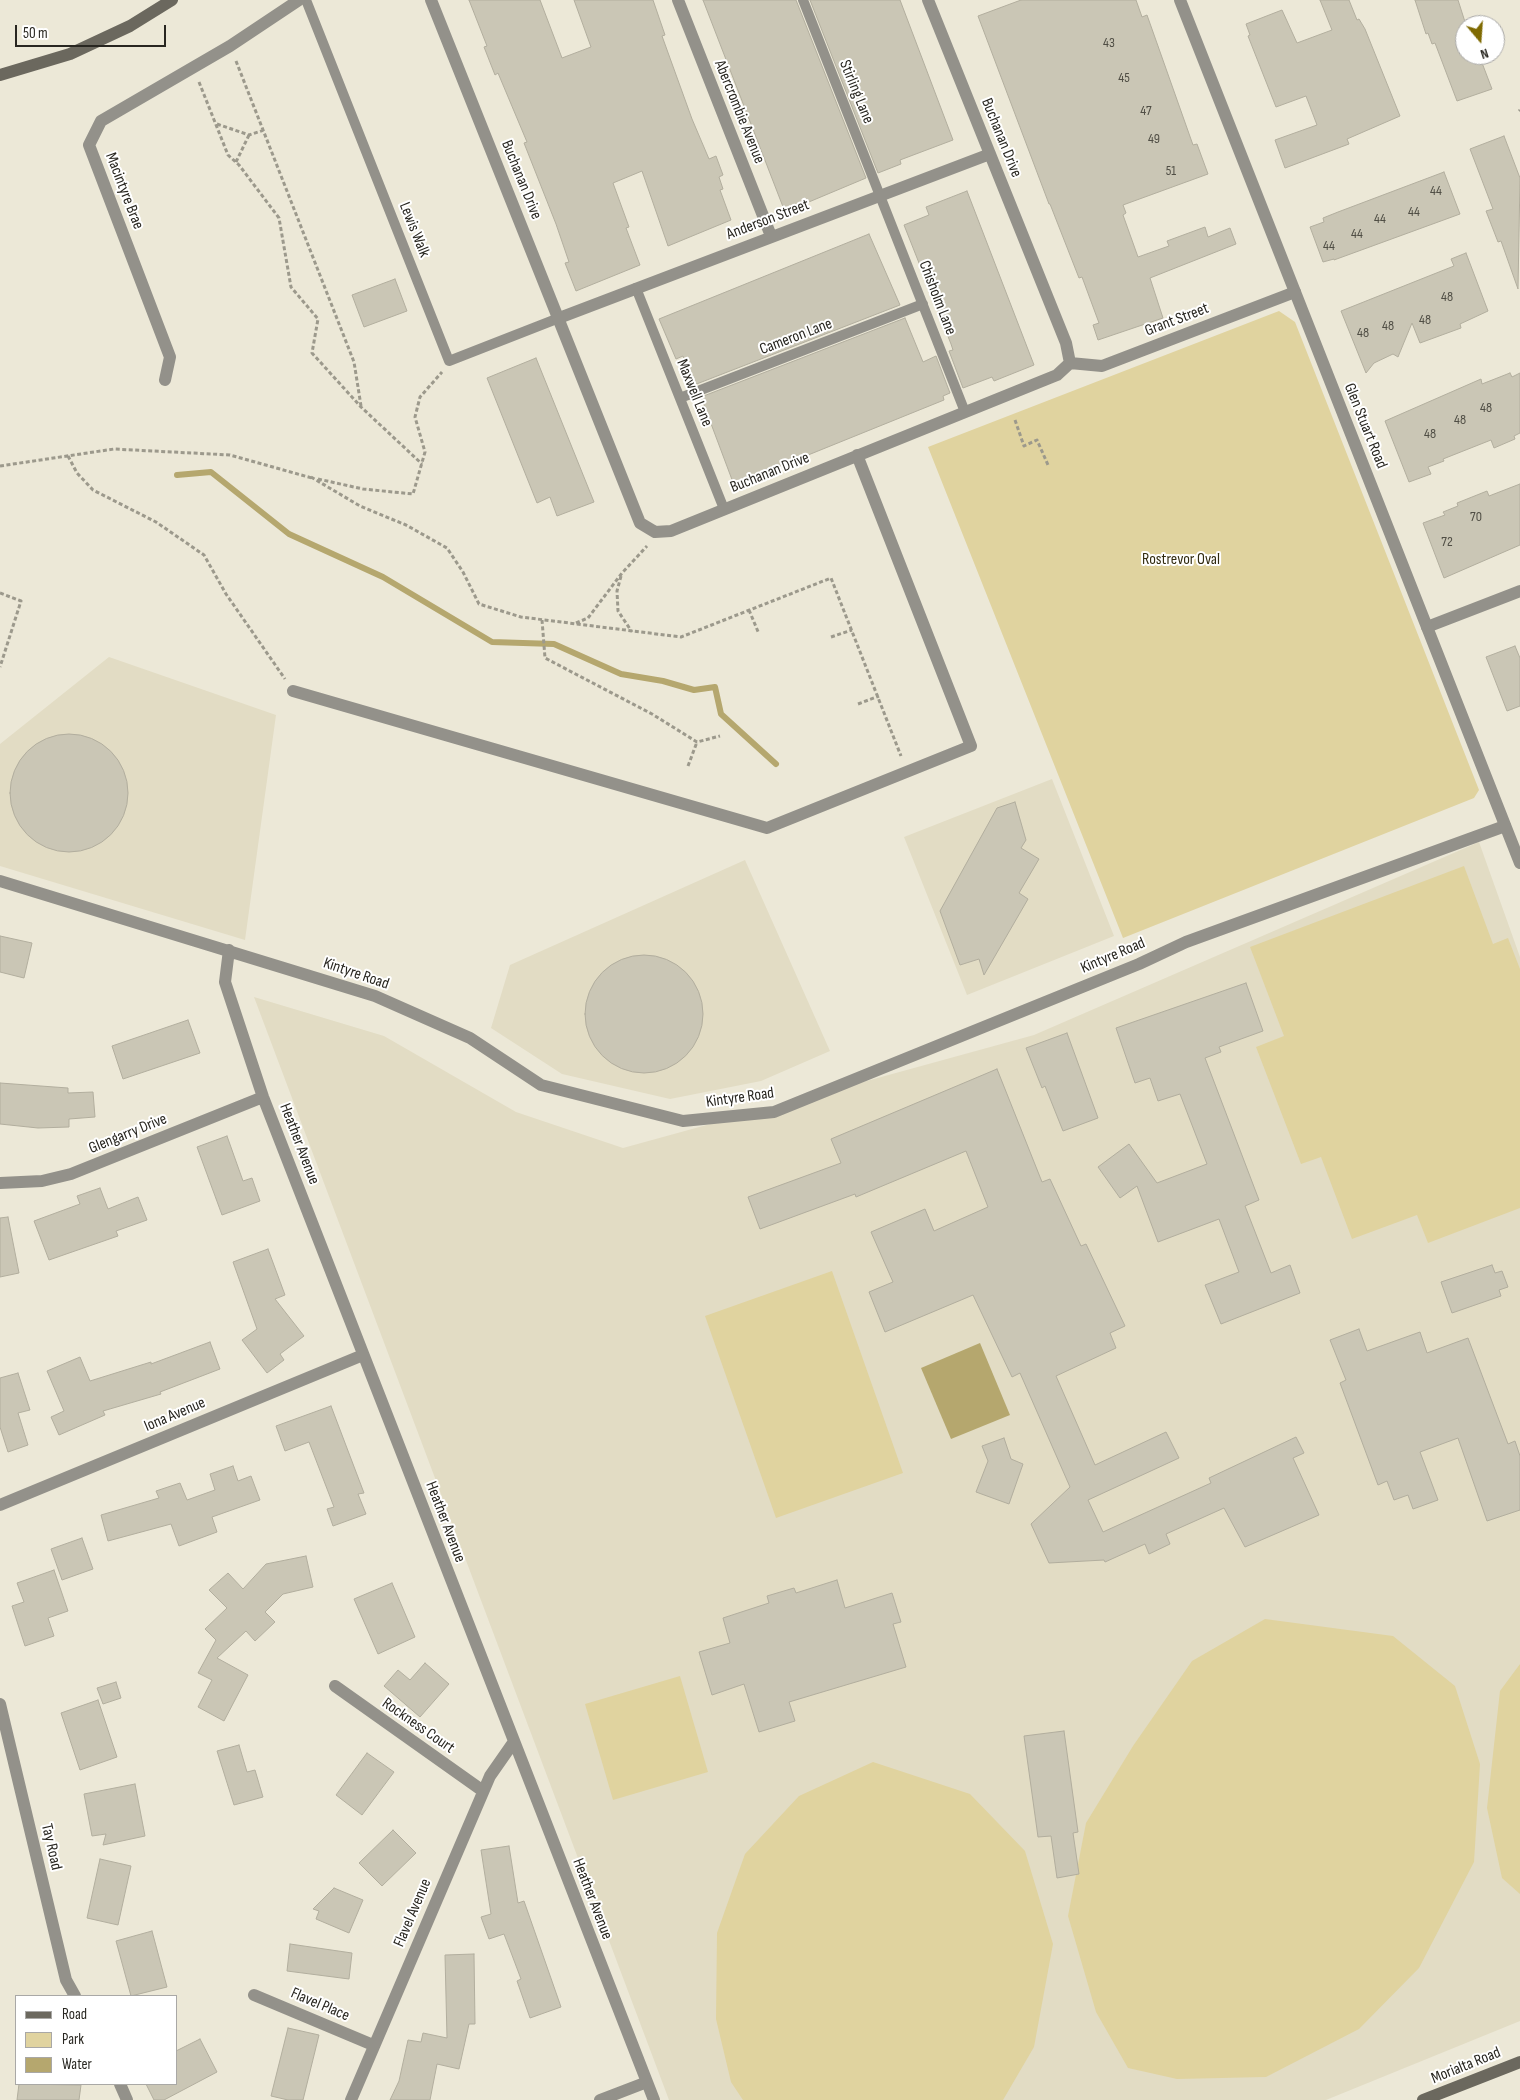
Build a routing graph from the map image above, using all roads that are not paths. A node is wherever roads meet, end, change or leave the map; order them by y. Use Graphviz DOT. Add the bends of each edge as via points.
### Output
graph roads {
  1 [pos="172,0"];
  2 [pos="299,0"];
  3 [pos="306,0"];
  4 [pos="431,0"];
  5 [pos="678,0"];
  6 [pos="804,0"];
  7 [pos="928,0"];
  8 [pos="1180,0"];
  9 [pos="0,75"];
  10 [pos="990,154"];
  11 [pos="881,195"];
  12 [pos="771,236"];
  13 [pos="636,288"];
  14 [pos="1295,292"];
  15 [pos="923,304"];
  16 [pos="559,318"];
  17 [pos="1070,363"];
  18 [pos="165,380"];
  19 [pos="680,398"];
  20 [pos="965,412"];
  21 [pos="858,455"];
  22 [pos="724,508"];
  23 [pos="1520,591"];
  24 [pos="1427,627"];
  25 [pos="293,691"];
  26 [pos="1505,826"];
  27 [pos="1520,863"];
  28 [pos="0,881"];
  29 [pos="229,950"];
  30 [pos="263,1097"];
  31 [pos="0,1183"];
  32 [pos="362,1354"];
  33 [pos="0,1505"];
  34 [pos="335,1686"];
  35 [pos="0,1704"];
  36 [pos="513,1743"];
  37 [pos="483,1791"];
  38 [pos="74,1995"];
  39 [pos="254,1995"];
  40 [pos="374,2045"];
  41 [pos="1520,2062"];
  42 [pos="647,2082"];
  43 [pos="120,2085"];
  44 [pos="127,2100"];
  45 [pos="352,2100"];
  46 [pos="600,2100"];
  47 [pos="654,2100"];
  48 [pos="1423,2100"];
  1 -- 9 [label="main road" via="130,26 70,54"];
  2 -- 18 [label="street, Macintyre Brae" via="230,46 101,122 90,145 170,357"];
  3 -- 16 [label="lane, Lewis Walk" via="449,361"];
  4 -- 16 [label="street, Buchanan Drive"];
  5 -- 12 [label="street, Abercrombie Avenue"];
  6 -- 11 [label="lane, Stirling Lane"];
  7 -- 10 [label="street, Buchanan Drive"];
  8 -- 14 [label="street, Glen Stuart Road"];
  10 -- 11 [label="street, Anderson Street"];
  10 -- 17 [label="street, Buchanan Drive" via="1066,343"];
  11 -- 12 [label="street, Anderson Street"];
  11 -- 15 [label="lane, Chisholm Lane"];
  12 -- 13 [label="street, Anderson Street"];
  13 -- 16 [label="street, Anderson Street"];
  13 -- 19 [label="lane, Maxwell Lane"];
  14 -- 17 [label="street, Grant Street" via="1102,366"];
  14 -- 24 [label="street, Glen Stuart Road"];
  15 -- 19 [label="lane, Cameron Lane"];
  15 -- 20 [label="lane, Chisholm Lane"];
  16 -- 22 [label="street, Buchanan Drive" via="640,523 655,532 671,530"];
  17 -- 20 [label="street, Buchanan Drive" via="1057,375"];
  19 -- 22 [label="lane, Maxwell Lane"];
  20 -- 21 [label="street, Buchanan Drive"];
  21 -- 22 [label="street, Buchanan Drive"];
  21 -- 25 [label="street" via="970,746 767,828"];
  23 -- 24 [label="street"];
  24 -- 26 [label="street, Glen Stuart Road"];
  26 -- 27 [label="street, Glen Stuart Road"];
  26 -- 29 [label="street, Kintyre Road" via="1186,942 774,1112 738,1116 683,1121 542,1085 470,1038 375,996"];
  28 -- 29 [label="street, Kintyre Road"];
  29 -- 30 [label="street, Heather Avenue" via="225,982"];
  30 -- 31 [label="street, Glengarry Drive" via="71,1174 42,1181"];
  30 -- 32 [label="street, Heather Avenue"];
  32 -- 33 [label="street, Iona Avenue"];
  32 -- 36 [label="street, Heather Avenue"];
  34 -- 37 [label="street, Rockness Court"];
  35 -- 38 [label="street, Tay Road" via="66,1980"];
  36 -- 37 [label="street, Flavel Avenue"];
  36 -- 42 [label="street, Heather Avenue"];
  37 -- 40 [label="street, Flavel Avenue"];
  39 -- 40 [label="street, Flavel Place"];
  40 -- 45 [label="street, Flavel Avenue"];
  41 -- 48 [label="main road, Morialta Road"];
  42 -- 46 [label="street"];
  42 -- 47 [label="street, Heather Avenue"];
  43 -- 44 [label="street"];
}
